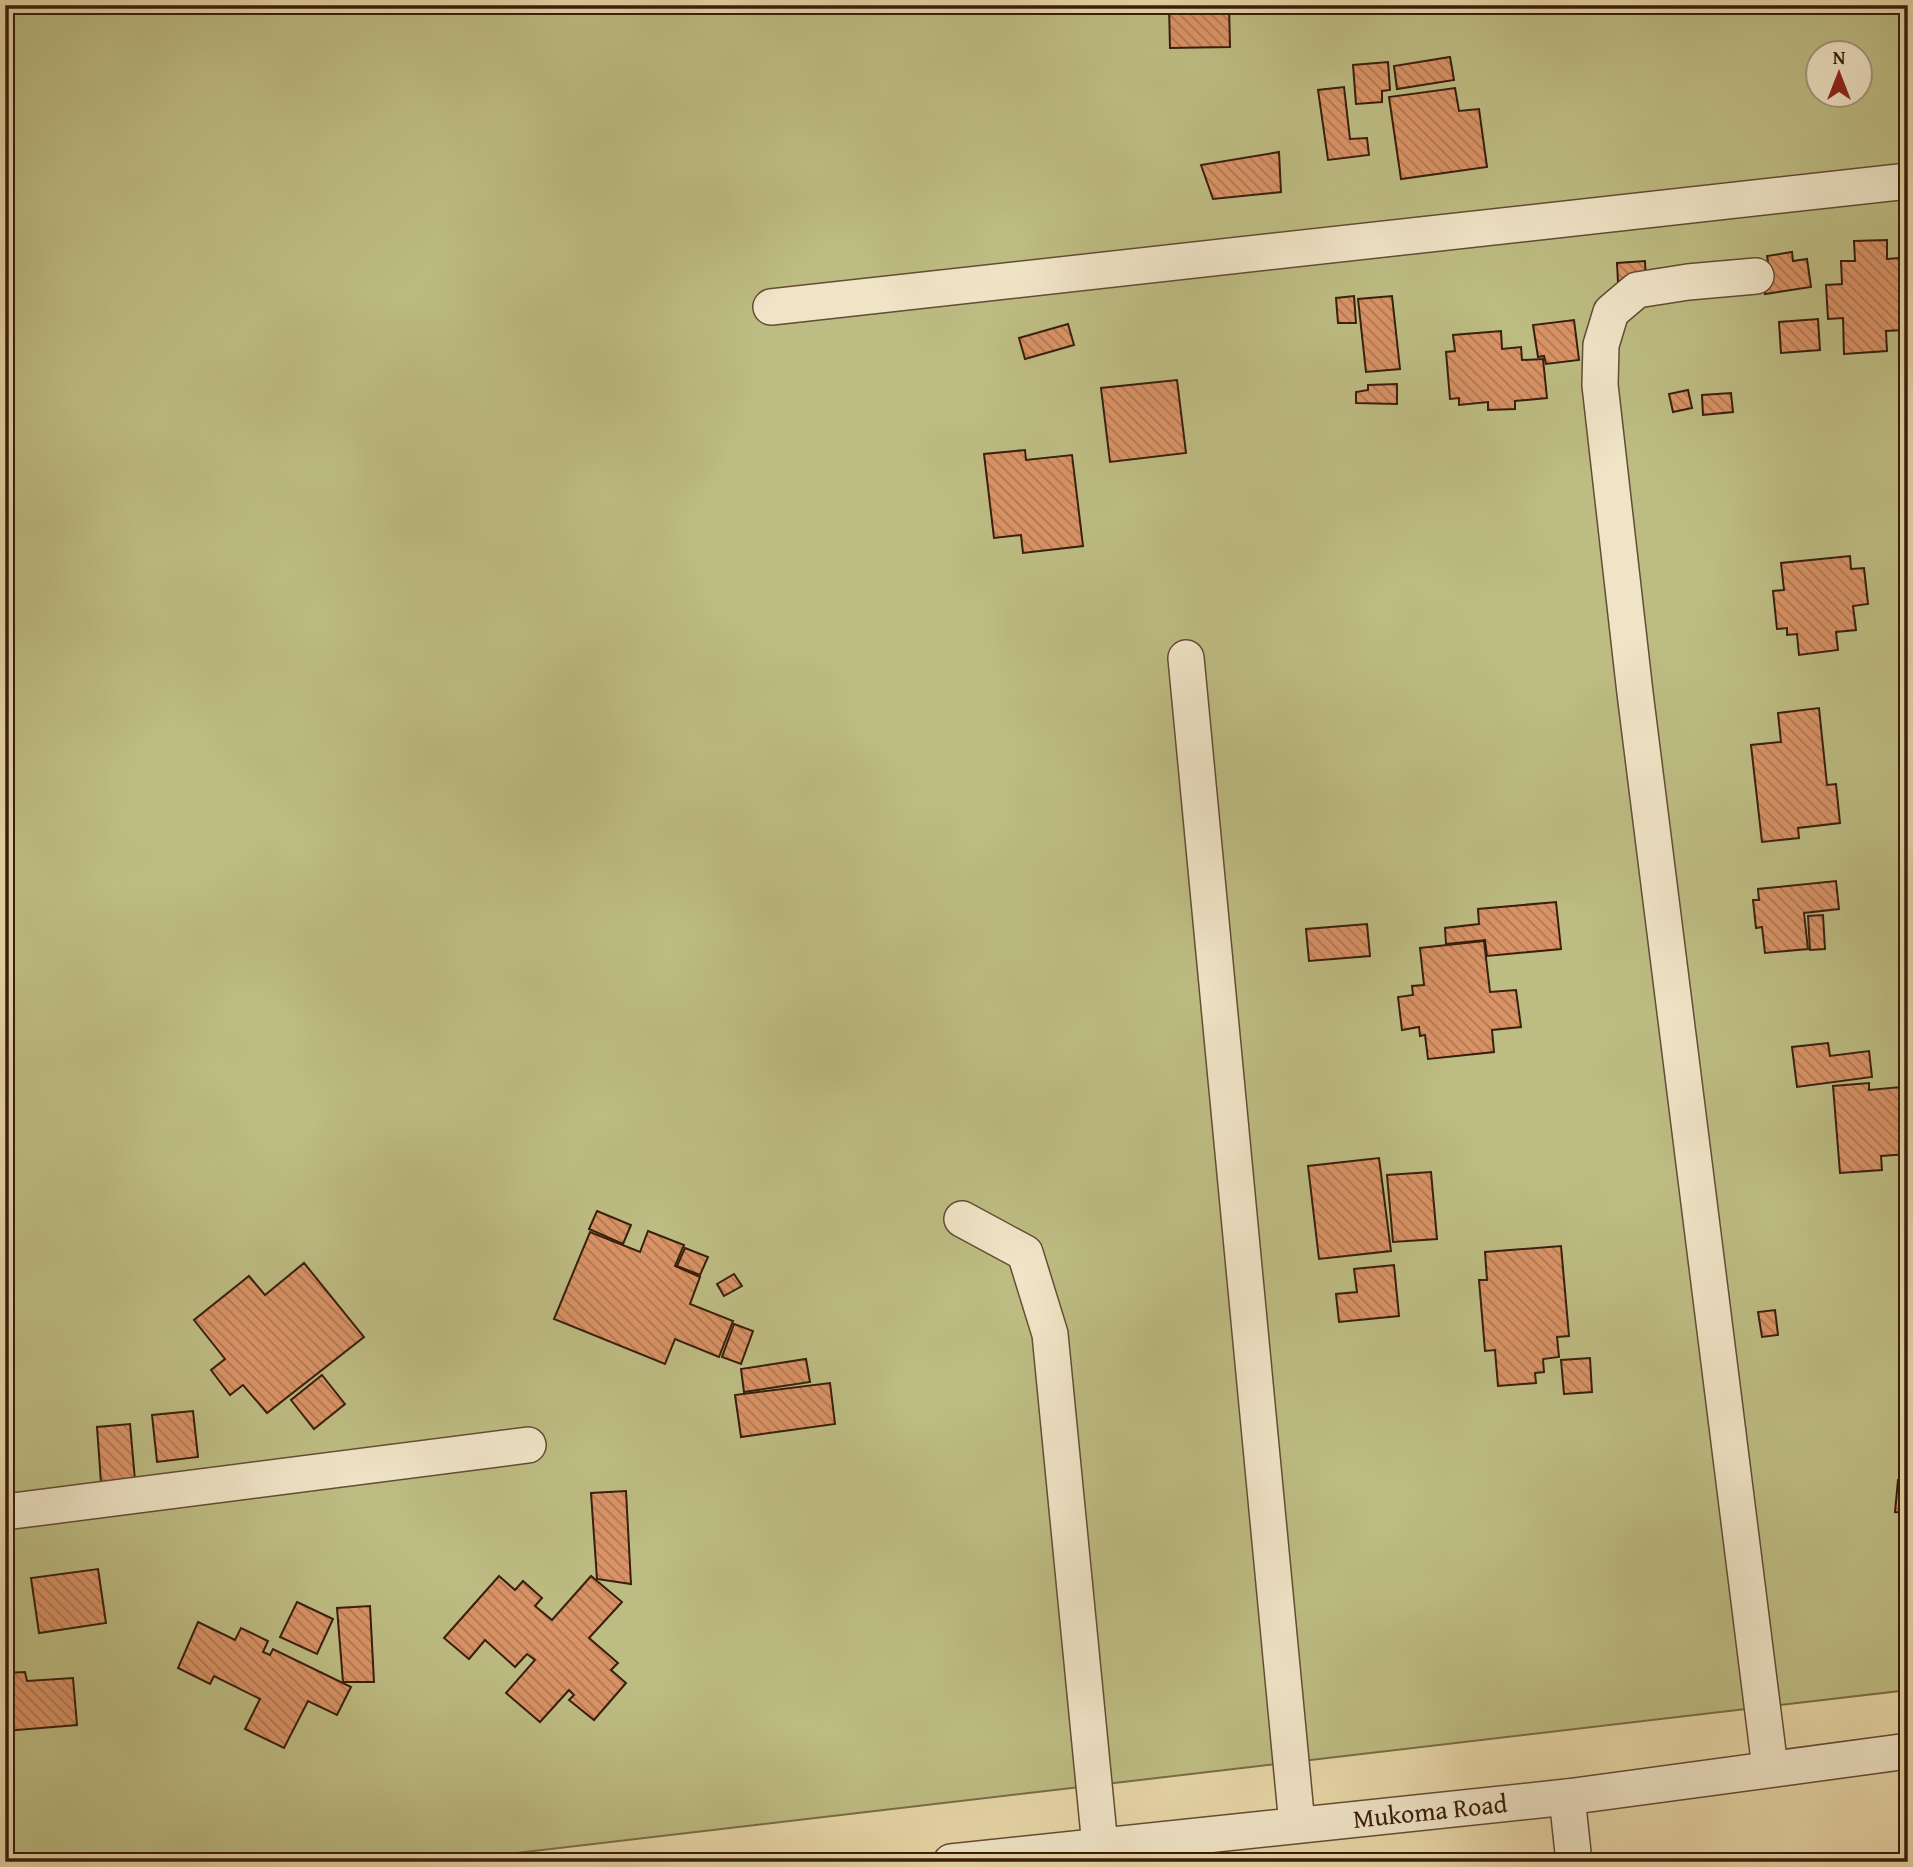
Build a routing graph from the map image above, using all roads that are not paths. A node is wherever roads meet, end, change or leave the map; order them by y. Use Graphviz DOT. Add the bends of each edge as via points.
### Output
graph roads {
  1 [pos="1908,181"];
  2 [pos="1756,276"];
  3 [pos="772,307"];
  4 [pos="1185,658"];
  5 [pos="962,1219"];
  6 [pos="528,1446"];
  7 [pos="5,1512"];
  8 [pos="1908,1751"];
  9 [pos="1770,1768"];
  10 [pos="1567,1797"];
  11 [pos="1297,1825"];
  12 [pos="1100,1846"];
  13 [pos="951,1862"];
  14 [pos="1574,1862"];
  1 -- 3 [label="street"];
  2 -- 9 [label="street" via="1637,290 1611,312 1601,345 1600,385"];
  4 -- 11 [label="street"];
  5 -- 12 [label="street" via="1025,1253 1050,1334"];
  6 -- 7 [label="street"];
  8 -- 9 [label="street, Mukoma Road"];
  9 -- 10 [label="street, Mukoma Road"];
  10 -- 11 [label="street, Mukoma Road"];
  10 -- 14 [label="street"];
  11 -- 12 [label="street, Mukoma Road"];
  12 -- 13 [label="street, Mukoma Road"];
}
